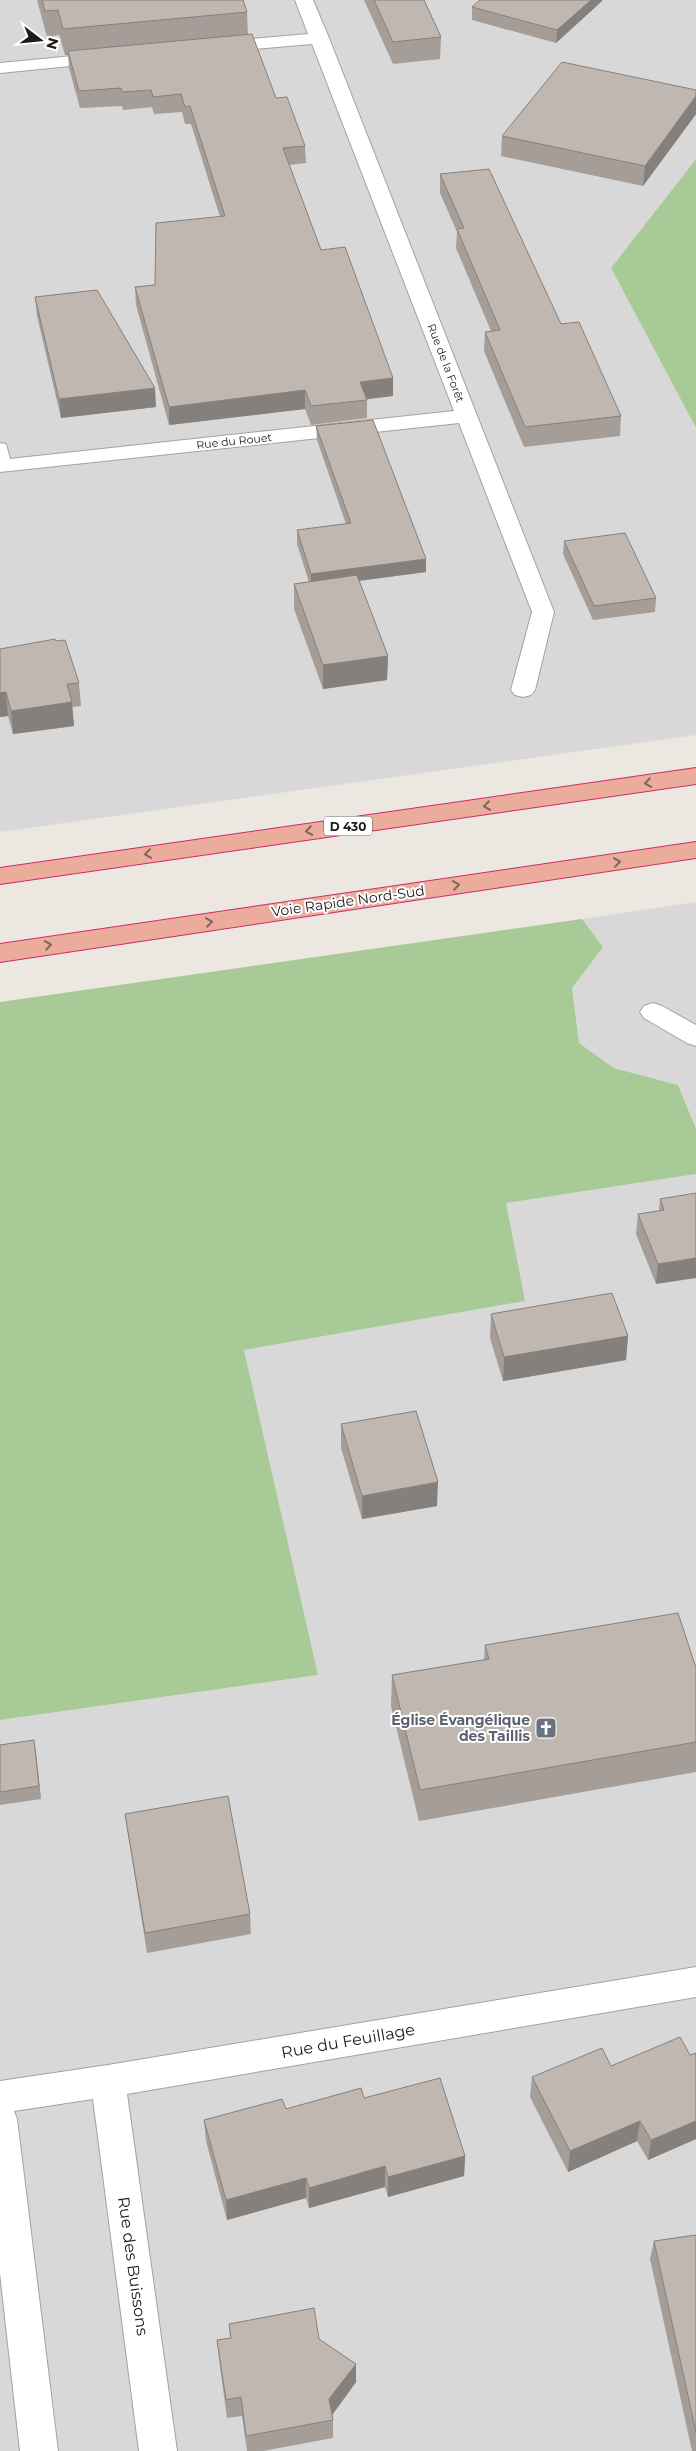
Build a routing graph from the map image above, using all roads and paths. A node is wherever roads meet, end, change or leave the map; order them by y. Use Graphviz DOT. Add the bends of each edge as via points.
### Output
graph roads {
  1 [pos="304,0"];
  2 [pos="320,38"];
  3 [pos="204,49"];
  4 [pos="116,57"];
  5 [pos="0,68"];
  6 [pos="467,416"];
  7 [pos="1,460"];
  8 [pos="523,690"];
  9 [pos="696,776"];
  10 [pos="696,850"];
  11 [pos="0,876"];
  12 [pos="0,953"];
  13 [pos="653,1012"];
  14 [pos="696,1037"];
  15 [pos="696,1982"];
  16 [pos="108,2081"];
  17 [pos="0,2097"];
  18 [pos="0,2119"];
  19 [pos="39,2451"];
  20 [pos="158,2451"];
  1 -- 2 [label="street, Rue de la Forêt"];
  2 -- 3 [label="street"];
  2 -- 6 [label="street, Rue de la Forêt"];
  4 -- 5 [label="street"];
  6 -- 7 [label="street, Rue du Rouet"];
  6 -- 8 [label="street, Rue de la Forêt" via="544,612"];
  9 -- 11 [label="highway, D 430, one-way"];
  12 -- 10 [label="highway, Voie Rapide Nord-Sud, one-way"];
  13 -- 14 [label="street"];
  15 -- 16 [label="street, Rue du Feuillage"];
  16 -- 17 [label="street, Rue du Feuillage"];
  16 -- 20 [label="street, Rue des Buissons"];
  18 -- 19 [label="street"];
}
